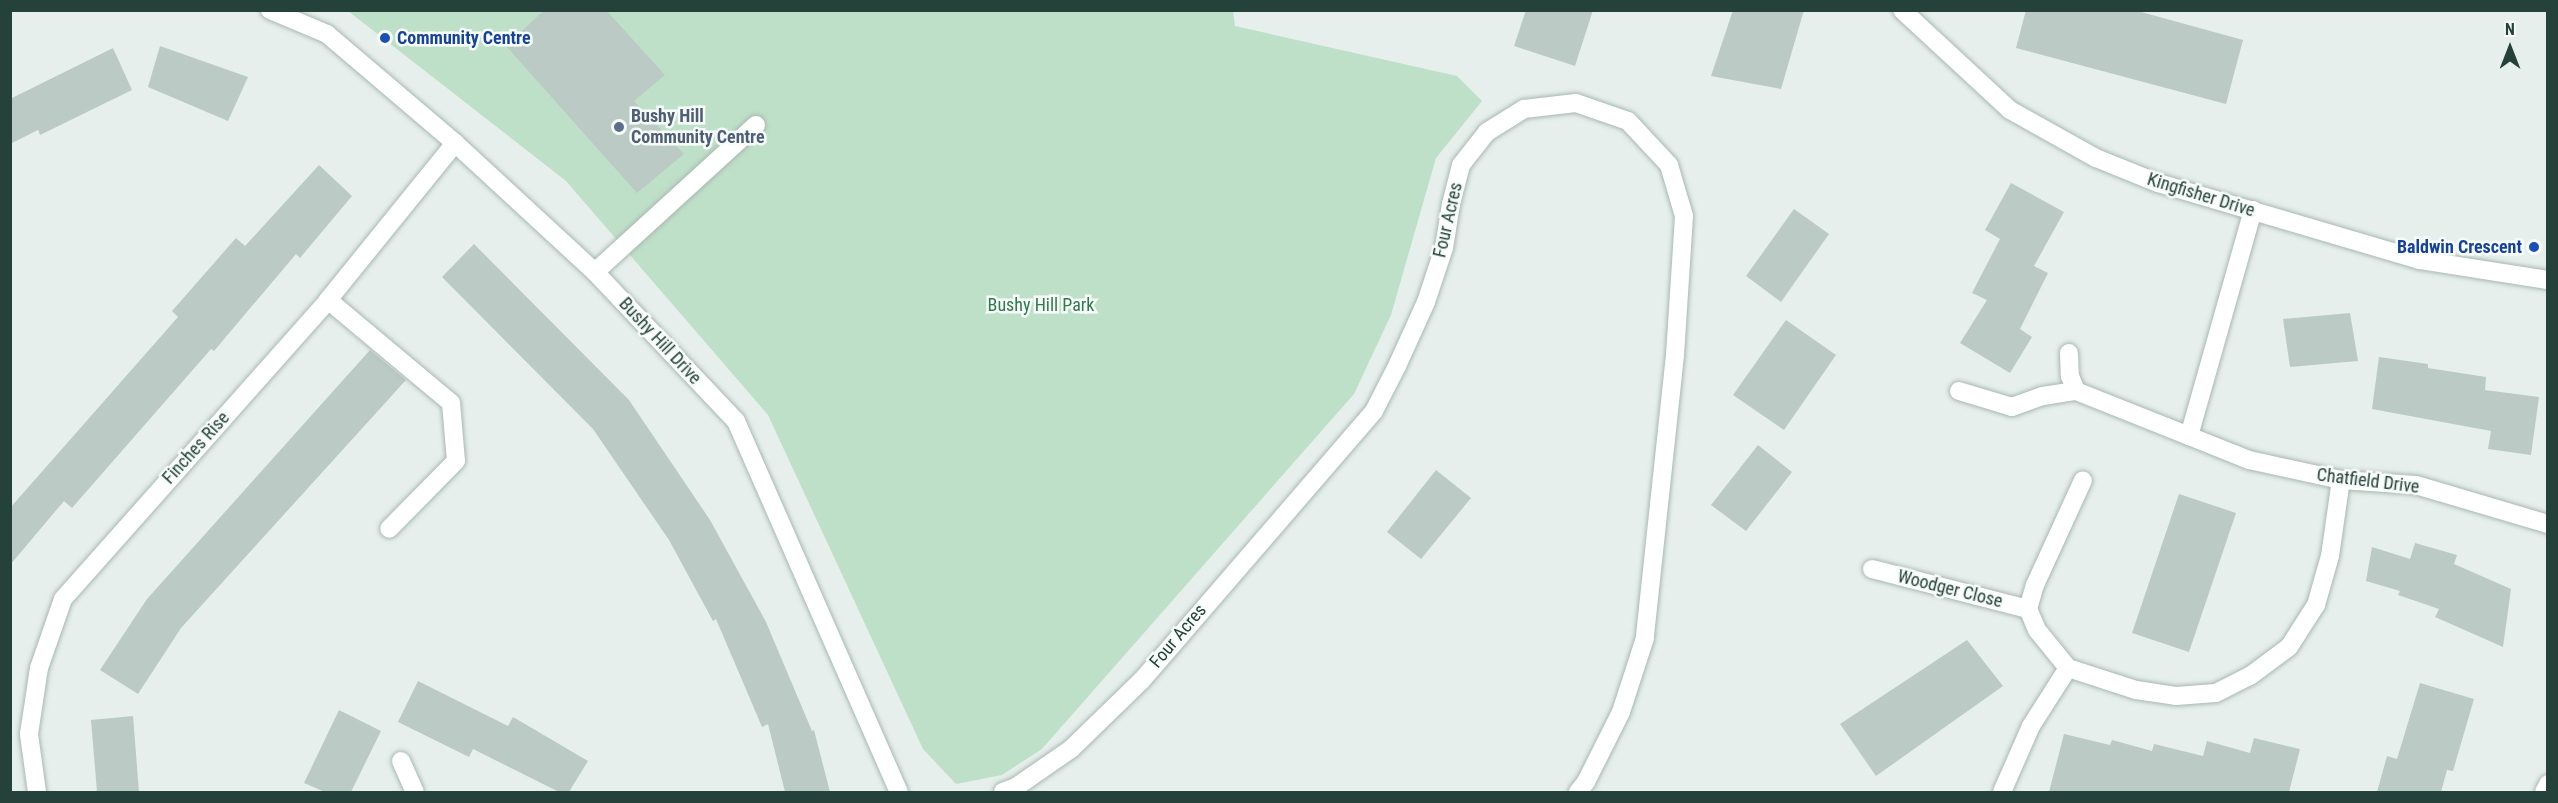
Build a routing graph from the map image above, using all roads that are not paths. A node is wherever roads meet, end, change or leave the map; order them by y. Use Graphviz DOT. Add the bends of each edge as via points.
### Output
graph roads {
  1 [pos="270,10"];
  2 [pos="1902,10"];
  3 [pos="756,125"];
  4 [pos="455,143"];
  5 [pos="2253,210"];
  6 [pos="595,272"];
  7 [pos="2547,280"];
  8 [pos="328,300"];
  9 [pos="2069,353"];
  10 [pos="1959,391"];
  11 [pos="2076,391"];
  12 [pos="2189,436"];
  13 [pos="2084,480"];
  14 [pos="2341,480"];
  15 [pos="2547,524"];
  16 [pos="389,530"];
  17 [pos="1872,569"];
  18 [pos="2028,609"];
  19 [pos="2068,668"];
  20 [pos="401,761"];
  21 [pos="2547,784"];
  22 [pos="37,792"];
  23 [pos="416,792"];
  24 [pos="899,792"];
  25 [pos="1003,792"];
  26 [pos="1578,792"];
  27 [pos="2002,792"];
  28 [pos="2544,792"];
  1 -- 4 [label="street, Bushy Hill Drive" via="327,34"];
  2 -- 5 [label="street, Kingfisher Drive" via="2010,110 2096,158 2158,183"];
  3 -- 6 [label="street"];
  4 -- 6 [label="street, Bushy Hill Drive"];
  4 -- 8 [label="street, Finches Rise"];
  5 -- 7 [label="street, Kingfisher Drive" via="2420,260"];
  5 -- 12 [label="street"];
  6 -- 24 [label="street, Bushy Hill Drive" via="736,421"];
  8 -- 16 [label="street" via="451,403 456,461"];
  8 -- 22 [label="street, Finches Rise" via="63,599 39,668 29,734"];
  9 -- 11 [label="street" via="2070,376"];
  10 -- 11 [label="street" via="2012,407 2043,396"];
  11 -- 12 [label="street, Chatfield Drive"];
  12 -- 14 [label="street, Chatfield Drive" via="2249,460"];
  13 -- 18 [label="street, Woodger Close"];
  14 -- 15 [label="street, Chatfield Drive" via="2416,485"];
  14 -- 19 [label="street" via="2330,556 2316,605 2289,647 2250,676 2217,693 2176,696 2136,690"];
  17 -- 18 [label="street, Woodger Close"];
  18 -- 19 [label="street, Woodger Close" via="2037,630"];
  19 -- 27 [label="street" via="2031,726"];
  20 -- 23 [label="street"];
  21 -- 28 [label="street"];
  25 -- 26 [label="street, Four Acres" via="1071,750 1142,680 1374,411 1426,302 1444,248 1461,165 1487,132 1524,109 1576,103 1628,121 1669,165 1684,216 1675,355 1646,638 1621,712"];
}
